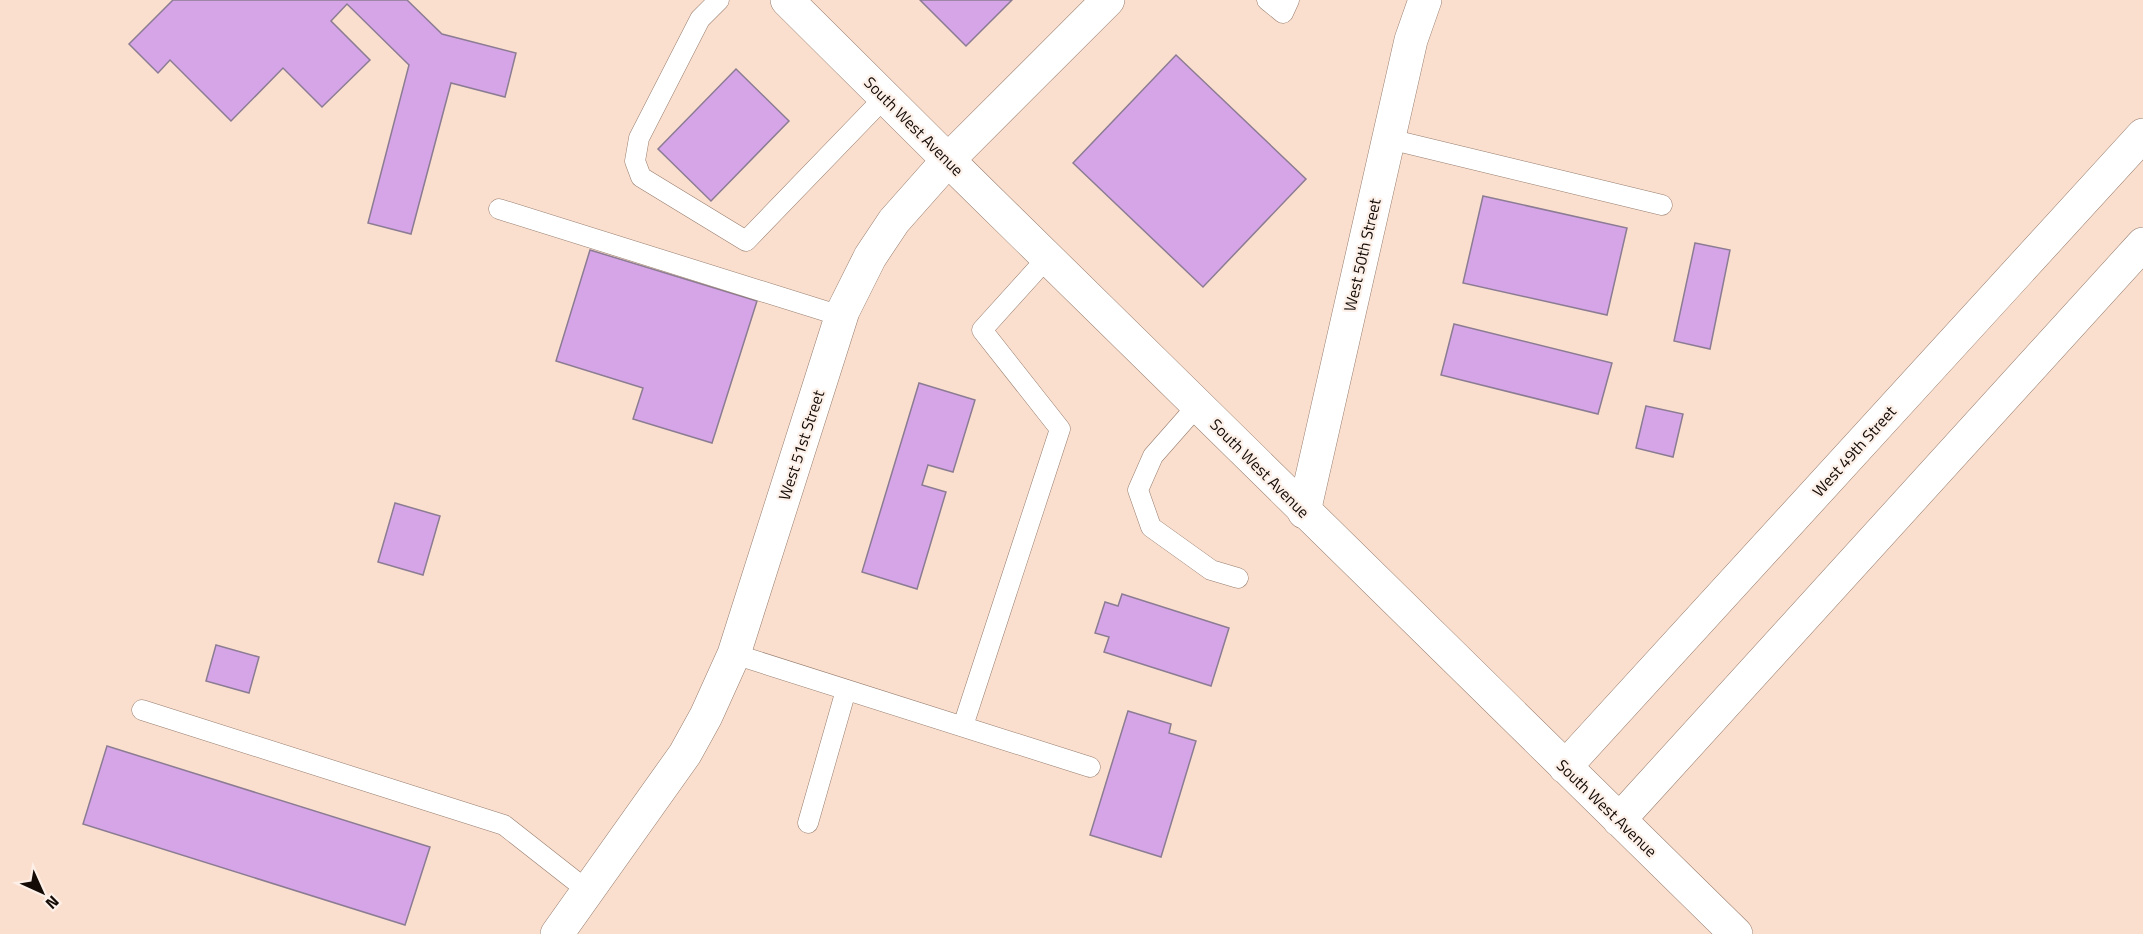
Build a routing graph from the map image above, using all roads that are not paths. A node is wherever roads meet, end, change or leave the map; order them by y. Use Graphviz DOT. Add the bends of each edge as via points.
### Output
graph roads {
  1 [pos="719,0"];
  2 [pos="787,0"];
  3 [pos="1267,0"];
  4 [pos="1289,0"];
  5 [pos="1425,0"];
  6 [pos="1106,1"];
  7 [pos="885,97"];
  8 [pos="2143,135"];
  9 [pos="1389,139"];
  10 [pos="948,160"];
  11 [pos="1662,205"];
  12 [pos="499,209"];
  13 [pos="2143,244"];
  14 [pos="1047,258"];
  15 [pos="842,316"];
  16 [pos="1197,406"];
  17 [pos="1304,512"];
  18 [pos="1238,578"];
  19 [pos="734,654"];
  20 [pos="846,690"];
  21 [pos="142,710"];
  22 [pos="963,726"];
  23 [pos="1090,767"];
  24 [pos="1565,767"];
  25 [pos="1619,820"];
  26 [pos="808,823"];
  27 [pos="588,891"];
  28 [pos="557,934"];
  29 [pos="1736,934"];
  1 -- 7 [label="lane" via="700,19 639,138 635,161 641,177 746,242"];
  2 -- 7 [label="street, South West Avenue"];
  3 -- 4 [label="lane" via="1283,13"];
  5 -- 9 [label="street, West 50th Street" via="1411,39"];
  6 -- 10 [label="street, West 51st Street"];
  7 -- 10 [label="street, South West Avenue"];
  8 -- 24 [label="street, West 49th Street"];
  9 -- 11 [label="lane"];
  9 -- 17 [label="street, West 50th Street"];
  10 -- 14 [label="street, South West Avenue"];
  10 -- 15 [label="street, West 51st Street" via="894,221 870,257"];
  12 -- 15 [label="lane"];
  13 -- 25 [label="street"];
  14 -- 16 [label="street, South West Avenue"];
  14 -- 22 [label="lane" via="982,330 1060,429"];
  15 -- 19 [label="street, West 51st Street"];
  16 -- 17 [label="street, South West Avenue"];
  16 -- 18 [label="lane" via="1154,456 1138,490 1151,527 1211,570"];
  17 -- 24 [label="street, South West Avenue"];
  19 -- 20 [label="lane"];
  19 -- 27 [label="street, West 51st Street" via="685,754"];
  20 -- 22 [label="lane"];
  20 -- 26 [label="lane"];
  21 -- 27 [label="lane" via="504,825"];
  22 -- 23 [label="lane"];
  24 -- 25 [label="street, South West Avenue"];
  25 -- 29 [label="street, South West Avenue"];
  27 -- 28 [label="street, West 51st Street"];
}
